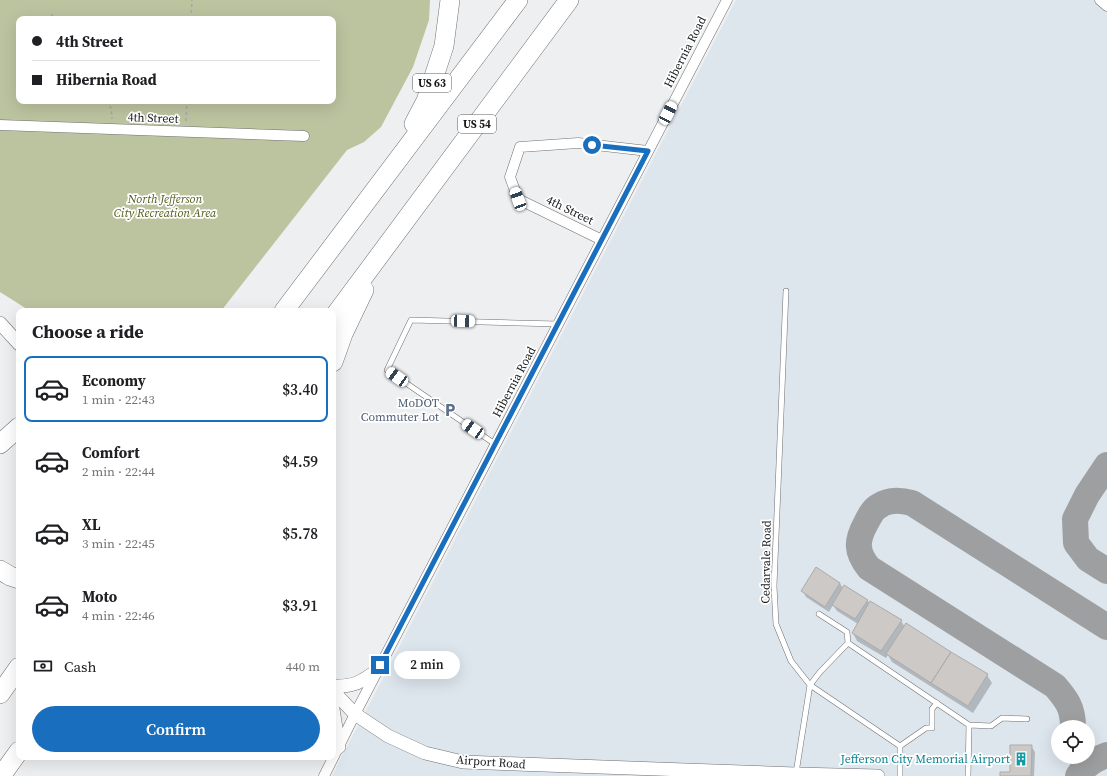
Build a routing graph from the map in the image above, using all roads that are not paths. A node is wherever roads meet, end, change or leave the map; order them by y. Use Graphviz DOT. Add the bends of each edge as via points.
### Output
graph roads {
  1 [pos="450,0"];
  2 [pos="518,0"];
  3 [pos="569,0"];
  4 [pos="727,0"];
  5 [pos="1100,0"];
  6 [pos="1107,6"];
  7 [pos="0,125"];
  8 [pos="304,136"];
  9 [pos="648,151"];
  10 [pos="396,161"];
  11 [pos="602,240"];
  12 [pos="385,247"];
  13 [pos="786,291"];
  14 [pos="286,308"];
  15 [pos="336,314"];
  16 [pos="0,323"];
  17 [pos="558,324"];
  18 [pos="16,341"];
  19 [pos="336,354"];
  20 [pos="16,418"];
  21 [pos="16,430"];
  22 [pos="0,431"];
  23 [pos="0,444"];
  24 [pos="496,444"];
  25 [pos="0,570"];
  26 [pos="16,578"];
  27 [pos="819,614"];
  28 [pos="848,643"];
  29 [pos="378,670"];
  30 [pos="16,672"];
  31 [pos="336,686"];
  32 [pos="810,686"];
  33 [pos="0,694"];
  34 [pos="336,695"];
  35 [pos="937,703"];
  36 [pos="355,714"];
  37 [pos="1027,719"];
  38 [pos="969,725"];
  39 [pos="336,728"];
  40 [pos="900,746"];
  41 [pos="339,747"];
  42 [pos="336,753"];
  43 [pos="16,755"];
  44 [pos="27,760"];
  45 [pos="332,760"];
  46 [pos="756,774"];
  47 [pos="796,774"];
  48 [pos="1,776"];
  49 [pos="8,776"];
  50 [pos="324,776"];
  51 [pos="878,776"];
  52 [pos="900,776"];
  53 [pos="968,776"];
  1 -- 10 [label="highway, US 63" via="444,46 426,101"];
  2 -- 10 [label="highway"];
  3 -- 12 [label="highway, US 54"];
  4 -- 9 [label="street, Hibernia Road"];
  5 -- 6 [label="street"];
  7 -- 8 [label="street, 4th Street"];
  9 -- 11 [label="street, Hibernia Road"];
  9 -- 11 [label="street, 4th Street" via="578,143 520,147 510,177 518,199"];
  10 -- 14 [label="highway"];
  11 -- 17 [label="street, Hibernia Road"];
  12 -- 15 [label="highway, US 54"];
  12 -- 19 [label="highway"];
  13 -- 32 [label="lane, Cedarvale Road" via="774,586 776,624 791,661"];
  16 -- 18 [label="street"];
  17 -- 24 [label="street, Hibernia Road"];
  17 -- 24 [label="lane" via="411,320 387,370"];
  20 -- 22 [label="highway"];
  21 -- 23 [label="highway"];
  24 -- 29 [label="street, Hibernia Road"];
  25 -- 26 [label="highway"];
  27 -- 28 [label="lane" via="847,632"];
  28 -- 32 [label="lane"];
  28 -- 35 [label="lane"];
  29 -- 31 [label="street" via="360,682 346,687"];
  29 -- 36 [label="street, Hibernia Road"];
  30 -- 33 [label="highway"];
  32 -- 40 [label="lane, Cedarvale Road"];
  32 -- 47 [label="lane"];
  34 -- 36 [label="street, Airport Road"];
  35 -- 38 [label="lane"];
  35 -- 40 [label="lane" via="932,709 932,728 926,728"];
  36 -- 41 [label="street, Hibernia Road"];
  36 -- 46 [label="street, Airport Road" via="388,736 425,753 463,762"];
  37 -- 38 [label="lane" via="1002,718 991,726"];
  38 -- 53 [label="lane"];
  39 -- 41 [label="street"];
  40 -- 52 [label="lane"];
  41 -- 42 [label="street, Hibernia Road"];
  43 -- 48 [label="highway"];
  44 -- 49 [label="highway"];
  45 -- 50 [label="street, Hibernia Road"];
  46 -- 47 [label="street, Airport Road"];
  47 -- 51 [label="street, Airport Road"];
}
